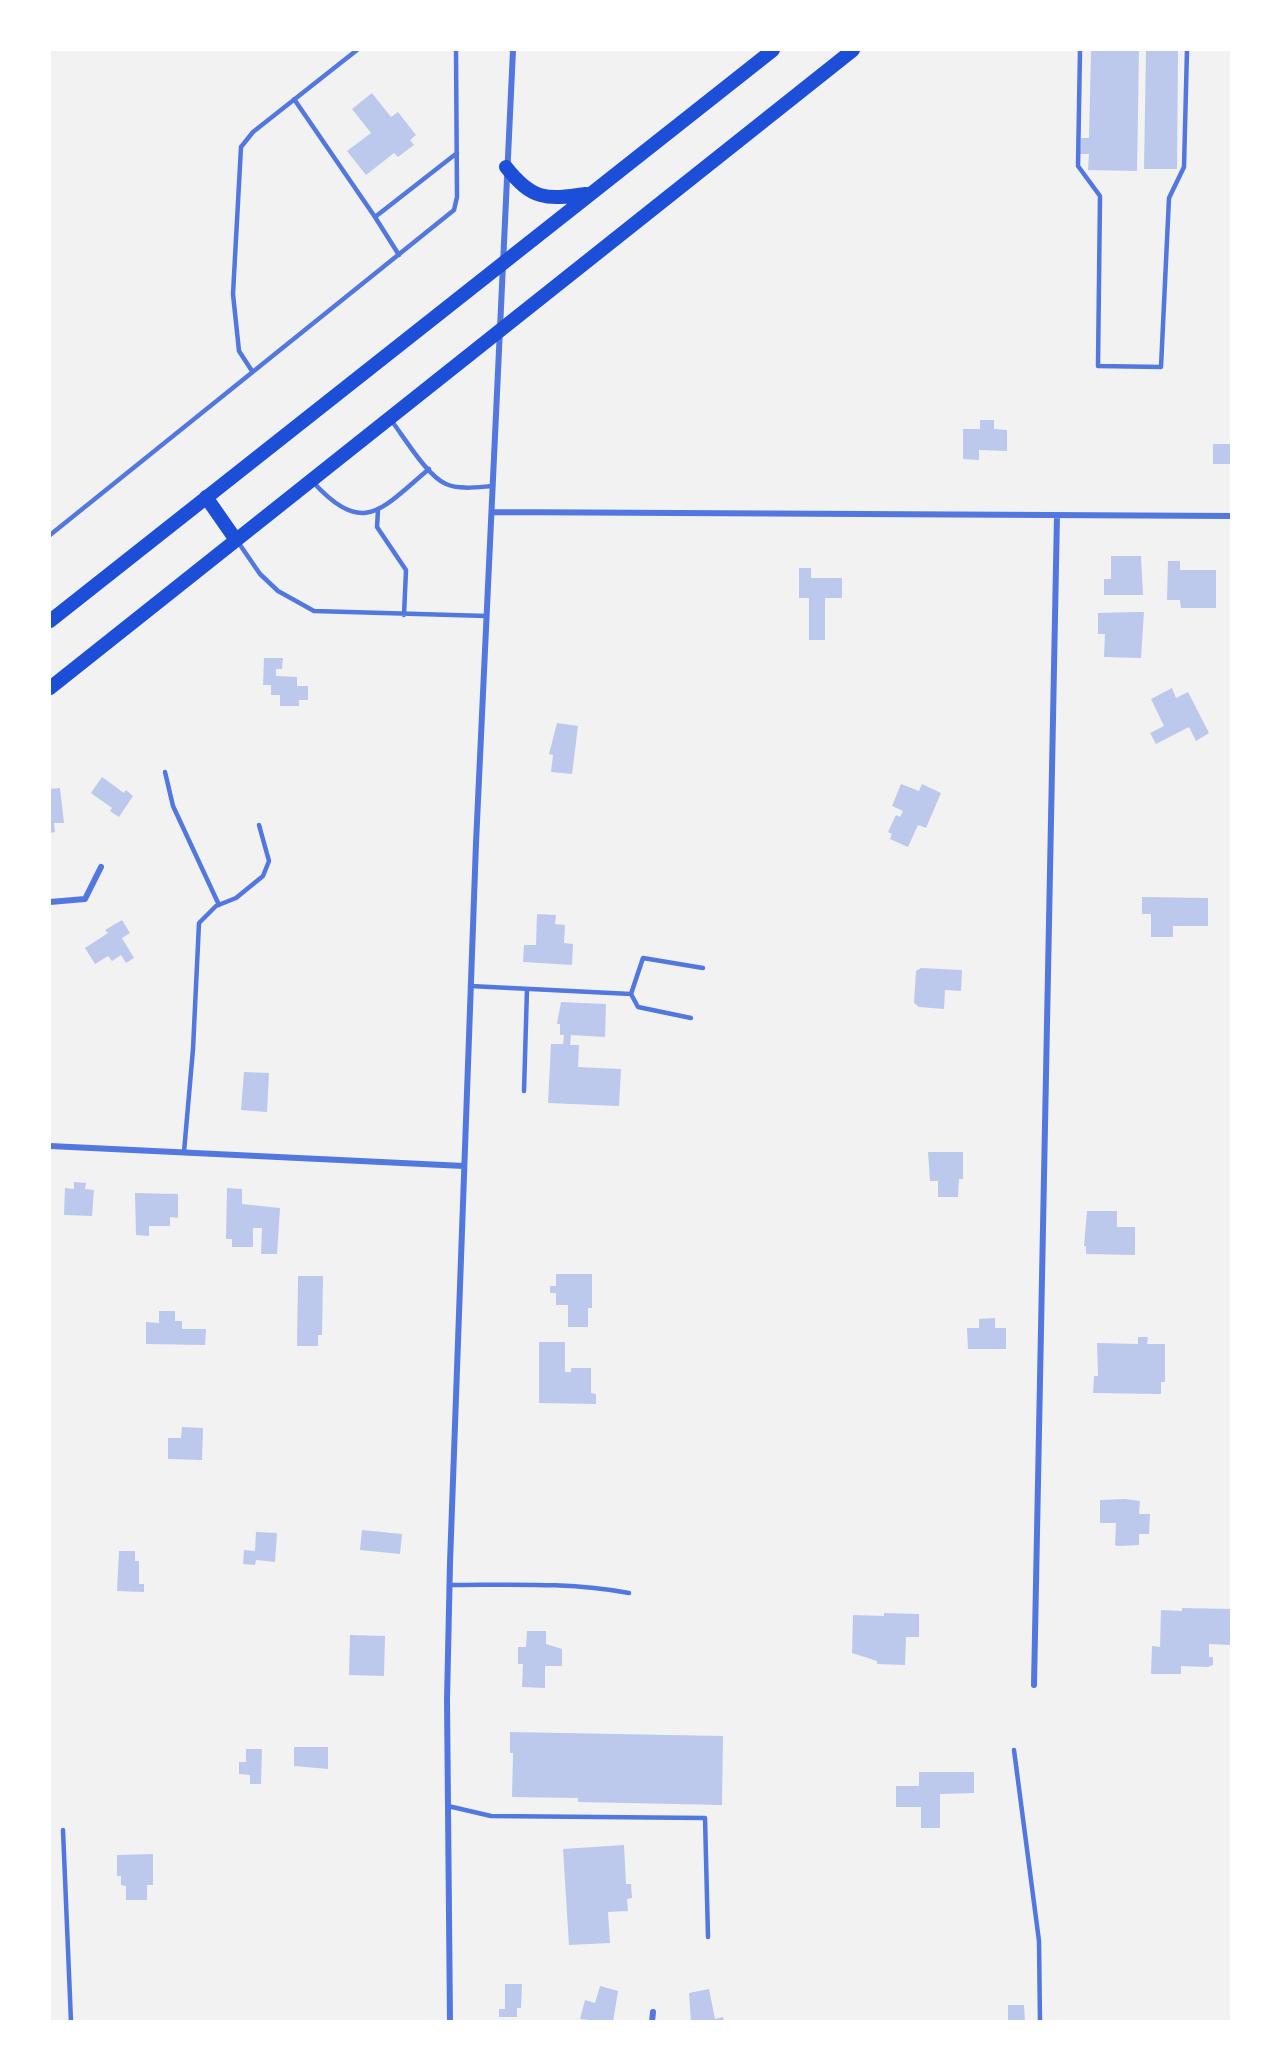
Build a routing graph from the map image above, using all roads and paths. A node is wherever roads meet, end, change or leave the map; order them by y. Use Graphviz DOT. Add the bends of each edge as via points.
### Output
graph roads {
  1 [pos="357,50"];
  2 [pos="456,50"];
  3 [pos="513,50"];
  4 [pos="773,50"];
  5 [pos="853,50"];
  6 [pos="1080,50"];
  7 [pos="1187,50"];
  8 [pos="294,99"];
  9 [pos="457,153"];
  10 [pos="506,167"];
  11 [pos="588,194"];
  12 [pos="375,217"];
  13 [pos="399,255"];
  14 [pos="501,262"];
  15 [pos="498,332"];
  16 [pos="252,371"];
  17 [pos="389,418"];
  18 [pos="429,469"];
  19 [pos="311,480"];
  20 [pos="493,486"];
  21 [pos="206,497"];
  22 [pos="378,510"];
  23 [pos="492,512"];
  24 [pos="1057,515"];
  25 [pos="1232,516"];
  26 [pos="50,535"];
  27 [pos="236,540"];
  28 [pos="404,615"];
  29 [pos="487,616"];
  30 [pos="50,621"];
  31 [pos="50,688"];
  32 [pos="165,772"];
  33 [pos="259,825"];
  34 [pos="101,867"];
  35 [pos="50,902"];
  36 [pos="219,905"];
  37 [pos="703,968"];
  38 [pos="470,986"];
  39 [pos="527,989"];
  40 [pos="631,994"];
  41 [pos="692,1018"];
  42 [pos="524,1091"];
  43 [pos="50,1146"];
  44 [pos="184,1152"];
  45 [pos="464,1166"];
  46 [pos="449,1585"];
  47 [pos="629,1593"];
  48 [pos="1034,1685"];
  49 [pos="1014,1750"];
  50 [pos="448,1806"];
  51 [pos="63,1830"];
  52 [pos="708,1937"];
  53 [pos="653,2012"];
  54 [pos="70,2022"];
  55 [pos="450,2022"];
  56 [pos="652,2022"];
  57 [pos="1040,2022"];
  1 -- 8 [label="lane"];
  2 -- 9 [label="lane"];
  3 -- 10 [label="street"];
  4 -- 11 [label="main road"];
  5 -- 15 [label="main road"];
  6 -- 7 [label="lane" via="1077,166 1100,196 1098,366 1161,367 1169,198 1184,167"];
  8 -- 12 [label="lane"];
  8 -- 16 [label="lane" via="253,132 242,147 233,294 238,351"];
  9 -- 12 [label="lane"];
  9 -- 13 [label="lane" via="454,210"];
  10 -- 11 [label="main road" via="520,185 537,196"];
  10 -- 14 [label="street"];
  11 -- 14 [label="main road"];
  12 -- 13 [label="lane"];
  13 -- 16 [label="lane"];
  14 -- 15 [label="street"];
  14 -- 21 [label="main road"];
  15 -- 17 [label="main road"];
  15 -- 20 [label="street"];
  16 -- 26 [label="lane"];
  17 -- 18 [label="lane"];
  17 -- 19 [label="main road"];
  18 -- 20 [label="lane" via="446,484"];
  18 -- 22 [label="lane"];
  19 -- 22 [label="lane" via="332,502 352,512 366,514"];
  19 -- 27 [label="main road"];
  20 -- 23 [label="street"];
  21 -- 27 [label="main road"];
  21 -- 30 [label="main road"];
  22 -- 28 [label="lane" via="377,527 406,570"];
  23 -- 24 [label="street"];
  23 -- 29 [label="street"];
  24 -- 25 [label="street"];
  24 -- 48 [label="street"];
  27 -- 28 [label="lane" via="260,574 278,591 305,607 314,611"];
  27 -- 31 [label="main road"];
  28 -- 29 [label="lane"];
  29 -- 38 [label="street"];
  32 -- 36 [label="lane" via="173,806"];
  33 -- 36 [label="lane" via="269,861 263,876 236,898"];
  34 -- 35 [label="street" via="85,899"];
  36 -- 44 [label="lane" via="200,923"];
  37 -- 40 [label="lane" via="643,958"];
  38 -- 39 [label="lane"];
  38 -- 45 [label="street"];
  39 -- 40 [label="lane"];
  39 -- 42 [label="lane"];
  40 -- 41 [label="lane" via="638,1007"];
  43 -- 44 [label="street"];
  44 -- 45 [label="street"];
  45 -- 46 [label="street"];
  46 -- 47 [label="lane" via="554,1584"];
  46 -- 50 [label="street"];
  49 -- 57 [label="lane" via="1039,1941"];
  50 -- 52 [label="lane" via="491,1816 705,1818"];
  50 -- 55 [label="street"];
  51 -- 54 [label="lane"];
  53 -- 56 [label="street"];
}
